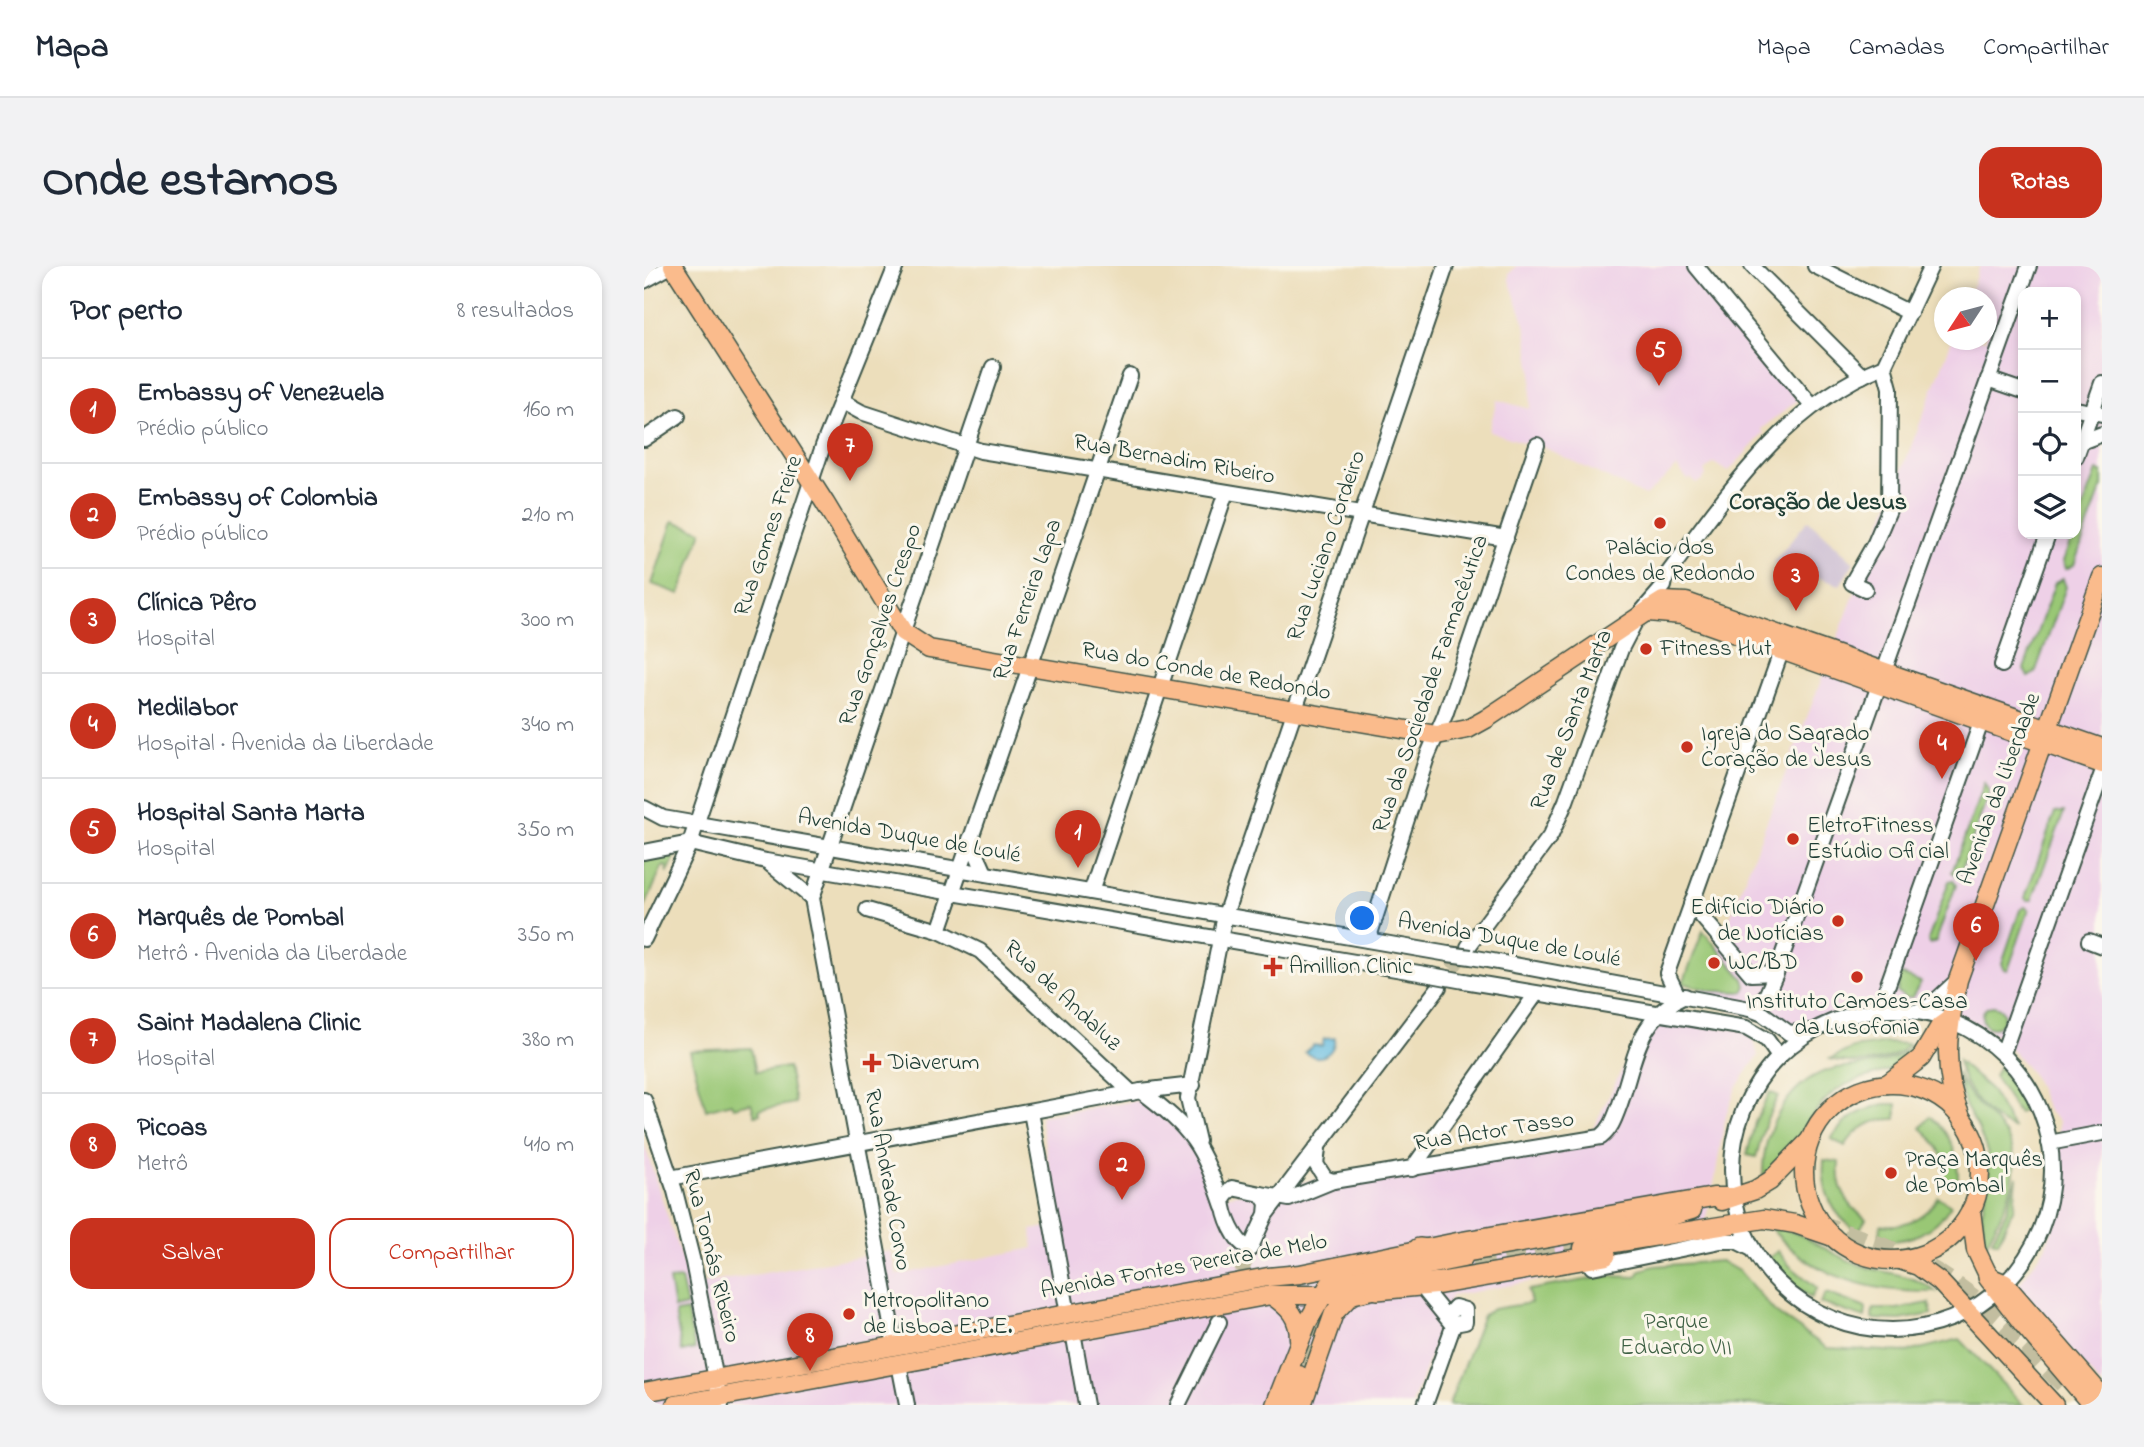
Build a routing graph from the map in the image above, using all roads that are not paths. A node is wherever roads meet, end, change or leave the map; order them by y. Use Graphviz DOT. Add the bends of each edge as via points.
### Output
graph roads {
  1 [pos="672,266"];
  2 [pos="895,266"];
  3 [pos="1445,266"];
  4 [pos="1696,266"];
  5 [pos="1752,266"];
  6 [pos="1815,266"];
  7 [pos="1931,266"];
  8 [pos="2029,266"];
  9 [pos="644,281"];
  10 [pos="1910,313"];
  11 [pos="1884,366"];
  12 [pos="993,367"];
  13 [pos="1130,376"];
  14 [pos="1861,376"];
  15 [pos="1989,379"];
  16 [pos="2102,383"];
  17 [pos="2018,389"];
  18 [pos="841,401"];
  19 [pos="1812,406"];
  20 [pos="2097,412"];
  21 [pos="678,416"];
  22 [pos="2102,434"];
  23 [pos="644,439"];
  24 [pos="2081,442"];
  25 [pos="1537,444"];
  26 [pos="966,447"];
  27 [pos="1097,471"];
  28 [pos="811,482"];
  29 [pos="1226,492"];
  30 [pos="1362,514"];
  31 [pos="1506,538"];
  32 [pos="2046,539"];
  33 [pos="2102,577"];
  34 [pos="1858,586"];
  35 [pos="1643,614"];
  36 [pos="903,632"];
  37 [pos="1784,643"];
  38 [pos="2002,664"];
  39 [pos="1031,667"];
  40 [pos="1882,677"];
  41 [pos="1160,689"];
  42 [pos="1294,712"];
  43 [pos="1984,714"];
  44 [pos="1437,735"];
  45 [pos="2045,736"];
  46 [pos="2102,748"];
  47 [pos="2102,764"];
  48 [pos="2102,773"];
  49 [pos="644,808"];
  50 [pos="663,818"];
  51 [pos="696,824"];
  52 [pos="644,827"];
  53 [pos="970,839"];
  54 [pos="690,843"];
  55 [pos="830,847"];
  56 [pos="644,852"];
  57 [pos="766,861"];
  58 [pos="960,869"];
  59 [pos="822,870"];
  60 [pos="985,873"];
  61 [pos="1091,892"];
  62 [pos="952,893"];
  63 [pos="812,898"];
  64 [pos="1691,904"];
  65 [pos="867,910"];
  66 [pos="1225,915"];
  67 [pos="939,931"];
  68 [pos="644,939"];
  69 [pos="1219,939"];
  70 [pos="1368,940"];
  71 [pos="1470,952"];
  72 [pos="1776,973"];
  73 [pos="1435,981"];
  74 [pos="1958,981"];
  75 [pos="1536,994"];
  76 [pos="1681,995"];
  77 [pos="1750,1009"];
  78 [pos="1873,1010"];
  79 [pos="1918,1011"];
  80 [pos="1656,1013"];
  81 [pos="1950,1019"];
  82 [pos="1816,1027"];
  83 [pos="2003,1053"];
  84 [pos="1779,1057"];
  85 [pos="1887,1084"];
  86 [pos="1193,1085"];
  87 [pos="1136,1092"];
  88 [pos="644,1100"];
  89 [pos="1031,1112"];
  90 [pos="647,1117"];
  91 [pos="1962,1120"];
  92 [pos="2102,1133"];
  93 [pos="1809,1141"];
  94 [pos="1198,1142"];
  95 [pos="2049,1143"];
  96 [pos="857,1144"];
  97 [pos="1318,1149"];
  98 [pos="1412,1168"];
  99 [pos="1214,1172"];
  100 [pos="670,1178"];
  101 [pos="1333,1181"];
  102 [pos="1240,1187"];
  103 [pos="1261,1194"];
  104 [pos="1733,1197"];
  105 [pos="1278,1198"];
  106 [pos="1224,1208"];
  107 [pos="1971,1210"];
  108 [pos="1266,1214"];
  109 [pos="1740,1222"];
  110 [pos="1619,1224"];
  111 [pos="1833,1237"];
  112 [pos="1752,1249"];
  113 [pos="1419,1250"];
  114 [pos="1605,1255"];
  115 [pos="1900,1260"];
  116 [pos="1997,1283"];
  117 [pos="1387,1289"];
  118 [pos="1426,1292"];
  119 [pos="1323,1294"];
  120 [pos="1271,1295"];
  121 [pos="1351,1295"];
  122 [pos="1966,1310"];
  123 [pos="1068,1314"];
  124 [pos="1219,1322"];
  125 [pos="1073,1332"];
  126 [pos="1299,1340"];
  127 [pos="895,1346"];
  128 [pos="899,1364"];
  129 [pos="1302,1365"];
  130 [pos="644,1392"];
  131 [pos="719,1394"];
  132 [pos="2095,1396"];
  133 [pos="675,1405"];
  134 [pos="907,1405"];
  135 [pos="1086,1405"];
  136 [pos="1178,1405"];
  137 [pos="1275,1405"];
  138 [pos="1288,1405"];
  139 [pos="1302,1405"];
  140 [pos="1425,1405"];
  141 [pos="2054,1405"];
  1 -- 9 [label="street"];
  1 -- 28 [label="main road, Rua do Conde de Redondo"];
  2 -- 18 [label="street, Rua Gomes Freire"];
  3 -- 30 [label="street, Rua Luciano Cordeiro"];
  4 -- 19 [label="street"];
  5 -- 14 [label="street"];
  6 -- 10 [label="street"];
  7 -- 10 [label="street"];
  8 -- 15 [label="street"];
  10 -- 11 [label="street"];
  11 -- 14 [label="street, Rua de Santa Marta"];
  11 -- 34 [label="street" via="1890,388 1889,510"];
  12 -- 26 [label="street, Rua Gonçalves Crespo"];
  13 -- 27 [label="street, Rua Ferreira Lapa"];
  14 -- 19 [label="street, Rua de Santa Marta"];
  15 -- 17 [label="street"];
  15 -- 40 [label="street"];
  16 -- 20 [label="street"];
  18 -- 26 [label="street, Rua Bernadim Ribeiro"];
  18 -- 28 [label="street, Rua Gomes Freire"];
  19 -- 35 [label="street, Rua de Santa Marta" via="1790,423 1733,487"];
  20 -- 24 [label="street"];
  21 -- 23 [label="street"];
  22 -- 24 [label="street"];
  25 -- 31 [label="street, Rua da Sociedade Farmacêutica"];
  26 -- 27 [label="street, Rua Bernadim Ribeiro"];
  26 -- 36 [label="street, Rua Gonçalves Crespo"];
  27 -- 29 [label="street, Rua Bernadim Ribeiro"];
  27 -- 39 [label="street, Rua Ferreira Lapa"];
  28 -- 36 [label="main road, Rua do Conde de Redondo"];
  28 -- 51 [label="street, Rua Gomes Freire"];
  29 -- 30 [label="street, Rua Bernadim Ribeiro"];
  29 -- 41 [label="street"];
  30 -- 31 [label="street, Rua Bernadim Ribeiro"];
  30 -- 42 [label="street, Rua Luciano Cordeiro"];
  31 -- 44 [label="street, Rua da Sociedade Farmacêutica"];
  32 -- 38 [label="street, Avenida da Liberdade"];
  33 -- 45 [label="main road, Avenida da Liberdade"];
  35 -- 37 [label="main road" via="1684,608"];
  35 -- 44 [label="main road, Rua do Conde de Redondo" via="1486,719 1468,729"];
  35 -- 71 [label="street, Rua de Santa Marta" via="1621,649 1551,835"];
  36 -- 39 [label="main road, Rua do Conde de Redondo" via="929,649"];
  36 -- 55 [label="street, Rua Gonçalves Crespo"];
  37 -- 40 [label="main road"];
  37 -- 64 [label="street"];
  39 -- 41 [label="main road, Rua do Conde de Redondo"];
  39 -- 53 [label="street, Rua Ferreira Lapa"];
  40 -- 43 [label="main road"];
  40 -- 72 [label="street"];
  41 -- 42 [label="main road, Rua do Conde de Redondo"];
  41 -- 61 [label="street"];
  42 -- 44 [label="main road, Rua do Conde de Redondo"];
  42 -- 66 [label="street, Rua Luciano Cordeiro"];
  43 -- 45 [label="main road"];
  43 -- 78 [label="street, Avenida da Liberdade" via="1882,1001"];
  44 -- 70 [label="street, Rua da Sociedade Farmacêutica"];
  45 -- 46 [label="main road"];
  45 -- 47 [label="main road"];
  45 -- 74 [label="main road, Avenida da Liberdade"];
  48 -- 83 [label="street"];
  49 -- 50 [label="street, Avenida Duque de Loulé"];
  50 -- 51 [label="street, Avenida Duque de Loulé"];
  50 -- 52 [label="street"];
  51 -- 54 [label="street, Rua Gomes Freire"];
  51 -- 55 [label="street, Avenida Duque de Loulé"];
  53 -- 58 [label="street, Rua Ferreira Lapa"];
  53 -- 60 [label="street"];
  54 -- 56 [label="street"];
  54 -- 57 [label="street, Avenida Duque de Loulé"];
  54 -- 68 [label="street, Rua Gomes Freire"];
  55 -- 58 [label="street, Avenida Duque de Loulé"];
  55 -- 59 [label="street, Rua Gonçalves Crespo"];
  57 -- 59 [label="street, Avenida Duque de Loulé"];
  57 -- 63 [label="street, Avenida Duque de Loulé"];
  58 -- 60 [label="street, Avenida Duque de Loulé"];
  58 -- 62 [label="street, Rua Ferreira Lapa"];
  59 -- 62 [label="street, Avenida Duque de Loulé"];
  59 -- 63 [label="street, Rua Gonçalves Crespo"];
  60 -- 61 [label="street, Avenida Duque de Loulé"];
  61 -- 66 [label="street, Avenida Duque de Loulé"];
  62 -- 67 [label="street, Rua Ferreira Lapa"];
  62 -- 69 [label="street, Avenida Duque de Loulé"];
  63 -- 96 [label="street, Rua Andrade Corvo"];
  64 -- 72 [label="street" via="1751,974"];
  64 -- 76 [label="street" via="1667,973"];
  65 -- 67 [label="street"];
  66 -- 69 [label="street, Rua Luciano Cordeiro"];
  66 -- 70 [label="street, Avenida Duque de Loulé"];
  67 -- 87 [label="street, Rua de Andaluz" via="981,951"];
  69 -- 73 [label="street, Avenida Duque de Loulé"];
  69 -- 86 [label="street, Rua Luciano Cordeiro"];
  70 -- 71 [label="street, Avenida Duque de Loulé, bridge" via="1448,954"];
  71 -- 76 [label="street, Avenida Duque de Loulé"];
  72 -- 77 [label="street" via="1766,996"];
  73 -- 75 [label="street, Avenida Duque de Loulé, bridge" via="1464,981"];
  73 -- 97 [label="street"];
  74 -- 79 [label="street"];
  74 -- 81 [label="main road, Avenida da Liberdade"];
  75 -- 80 [label="street, Avenida Duque de Loulé"];
  75 -- 98 [label="street"];
  76 -- 77 [label="street, Avenida Duque de Loulé"];
  76 -- 80 [label="street"];
  77 -- 82 [label="street, Avenida Duque de Loulé" via="1790,1033"];
  78 -- 79 [label="street"];
  78 -- 82 [label="street"];
  79 -- 81 [label="street"];
  80 -- 84 [label="street, Avenida Duque de Loulé" via="1751,1029 1767,1040"];
  80 -- 98 [label="street, Rua Actor Tasso" via="1646,1028 1607,1132 1593,1140"];
  81 -- 83 [label="street"];
  81 -- 85 [label="main road, Avenida da Liberdade" via="1940,1026 1921,1058"];
  81 -- 91 [label="main road, Avenida da Liberdade" via="1947,1071"];
  82 -- 84 [label="street"];
  83 -- 95 [label="street" via="2021,1072 2040,1106"];
  84 -- 104 [label="street" via="1742,1121 1732,1165"];
  85 -- 91 [label="main road" via="1929,1093"];
  85 -- 93 [label="main road" via="1860,1090 1836,1104"];
  86 -- 87 [label="street"];
  86 -- 94 [label="street" via="1188,1098"];
  86 -- 99 [label="street"];
  87 -- 89 [label="street"];
  87 -- 94 [label="street, Rua de Andaluz" via="1167,1111"];
  88 -- 90 [label="street, Rua Tomás Ribeiro"];
  89 -- 96 [label="street"];
  89 -- 123 [label="street"];
  90 -- 100 [label="street, Rua Tomás Ribeiro"];
  91 -- 107 [label="main road" via="1979,1164"];
  92 -- 95 [label="street"];
  93 -- 104 [label="main road" via="1770,1181"];
  93 -- 111 [label="main road" via="1804,1169 1808,1197 1820,1223"];
  94 -- 99 [label="street"];
  95 -- 116 [label="street" via="2044,1212 2025,1255"];
  96 -- 100 [label="street"];
  96 -- 127 [label="street, Rua Andrade Corvo"];
  97 -- 101 [label="street" via="1316,1164 1325,1178"];
  97 -- 105 [label="street"];
  98 -- 101 [label="street, Rua Actor Tasso"];
  99 -- 102 [label="street"];
  99 -- 106 [label="street"];
  100 -- 131 [label="street, Rua Tomás Ribeiro" via="694,1262"];
  101 -- 105 [label="street, Rua Actor Tasso" via="1294,1199"];
  102 -- 103 [label="street"];
  102 -- 106 [label="street" via="1226,1192"];
  103 -- 105 [label="street"];
  103 -- 108 [label="street" via="1267,1203"];
  104 -- 109 [label="street"];
  104 -- 113 [label="main road, Avenida Fontes Pereira de Melo" via="1615,1212"];
  104 -- 119 [label="main road" via="1637,1228 1339,1280"];
  105 -- 108 [label="street"];
  106 -- 108 [label="street" via="1248,1255"];
  107 -- 115 [label="main road" via="1942,1244"];
  107 -- 116 [label="main road" via="1976,1250"];
  109 -- 111 [label="main road, Avenida Fontes Pereira de Melo" via="1786,1222"];
  109 -- 112 [label="street"];
  109 -- 117 [label="main road, Avenida Fontes Pereira de Melo" via="1447,1272"];
  110 -- 113 [label="highway" via="1455,1253"];
  111 -- 115 [label="main road" via="1864,1255"];
  112 -- 118 [label="street" via="1736,1241 1721,1241 1522,1279"];
  112 -- 122 [label="street" via="1789,1294 1853,1327 1914,1329"];
  113 -- 123 [label="main road, Avenida Fontes Pereira de Melo"];
  114 -- 117 [label="highway, Avenida Fontes Pereira de Melo"];
  115 -- 122 [label="main road" via="1928,1272"];
  116 -- 122 [label="street"];
  116 -- 132 [label="highway"];
  117 -- 118 [label="street"];
  117 -- 121 [label="main road, Avenida Fontes Pereira de Melo"];
  118 -- 140 [label="street" via="1451,1320"];
  119 -- 120 [label="main road, Avenida Fontes Pereira de Melo"];
  119 -- 121 [label="main road, Avenida Fontes Pereira de Melo"];
  119 -- 126 [label="main road"];
  120 -- 125 [label="main road, Avenida Fontes Pereira de Melo"];
  120 -- 126 [label="main road" via="1297,1320"];
  121 -- 139 [label="main road" via="1334,1313"];
  122 -- 141 [label="main road"];
  123 -- 127 [label="main road, Avenida Fontes Pereira de Melo"];
  124 -- 136 [label="street"];
  125 -- 128 [label="main road, Avenida Fontes Pereira de Melo"];
  125 -- 135 [label="street"];
  126 -- 137 [label="main road"];
  127 -- 131 [label="main road, Avenida Fontes Pereira de Melo"];
  128 -- 131 [label="main road, Avenida Fontes Pereira de Melo"];
  128 -- 134 [label="street"];
  129 -- 138 [label="main road"];
  130 -- 131 [label="main road, Avenida Fontes Pereira de Melo"];
  131 -- 133 [label="main road, Avenida Fontes Pereira de Melo"];
}
